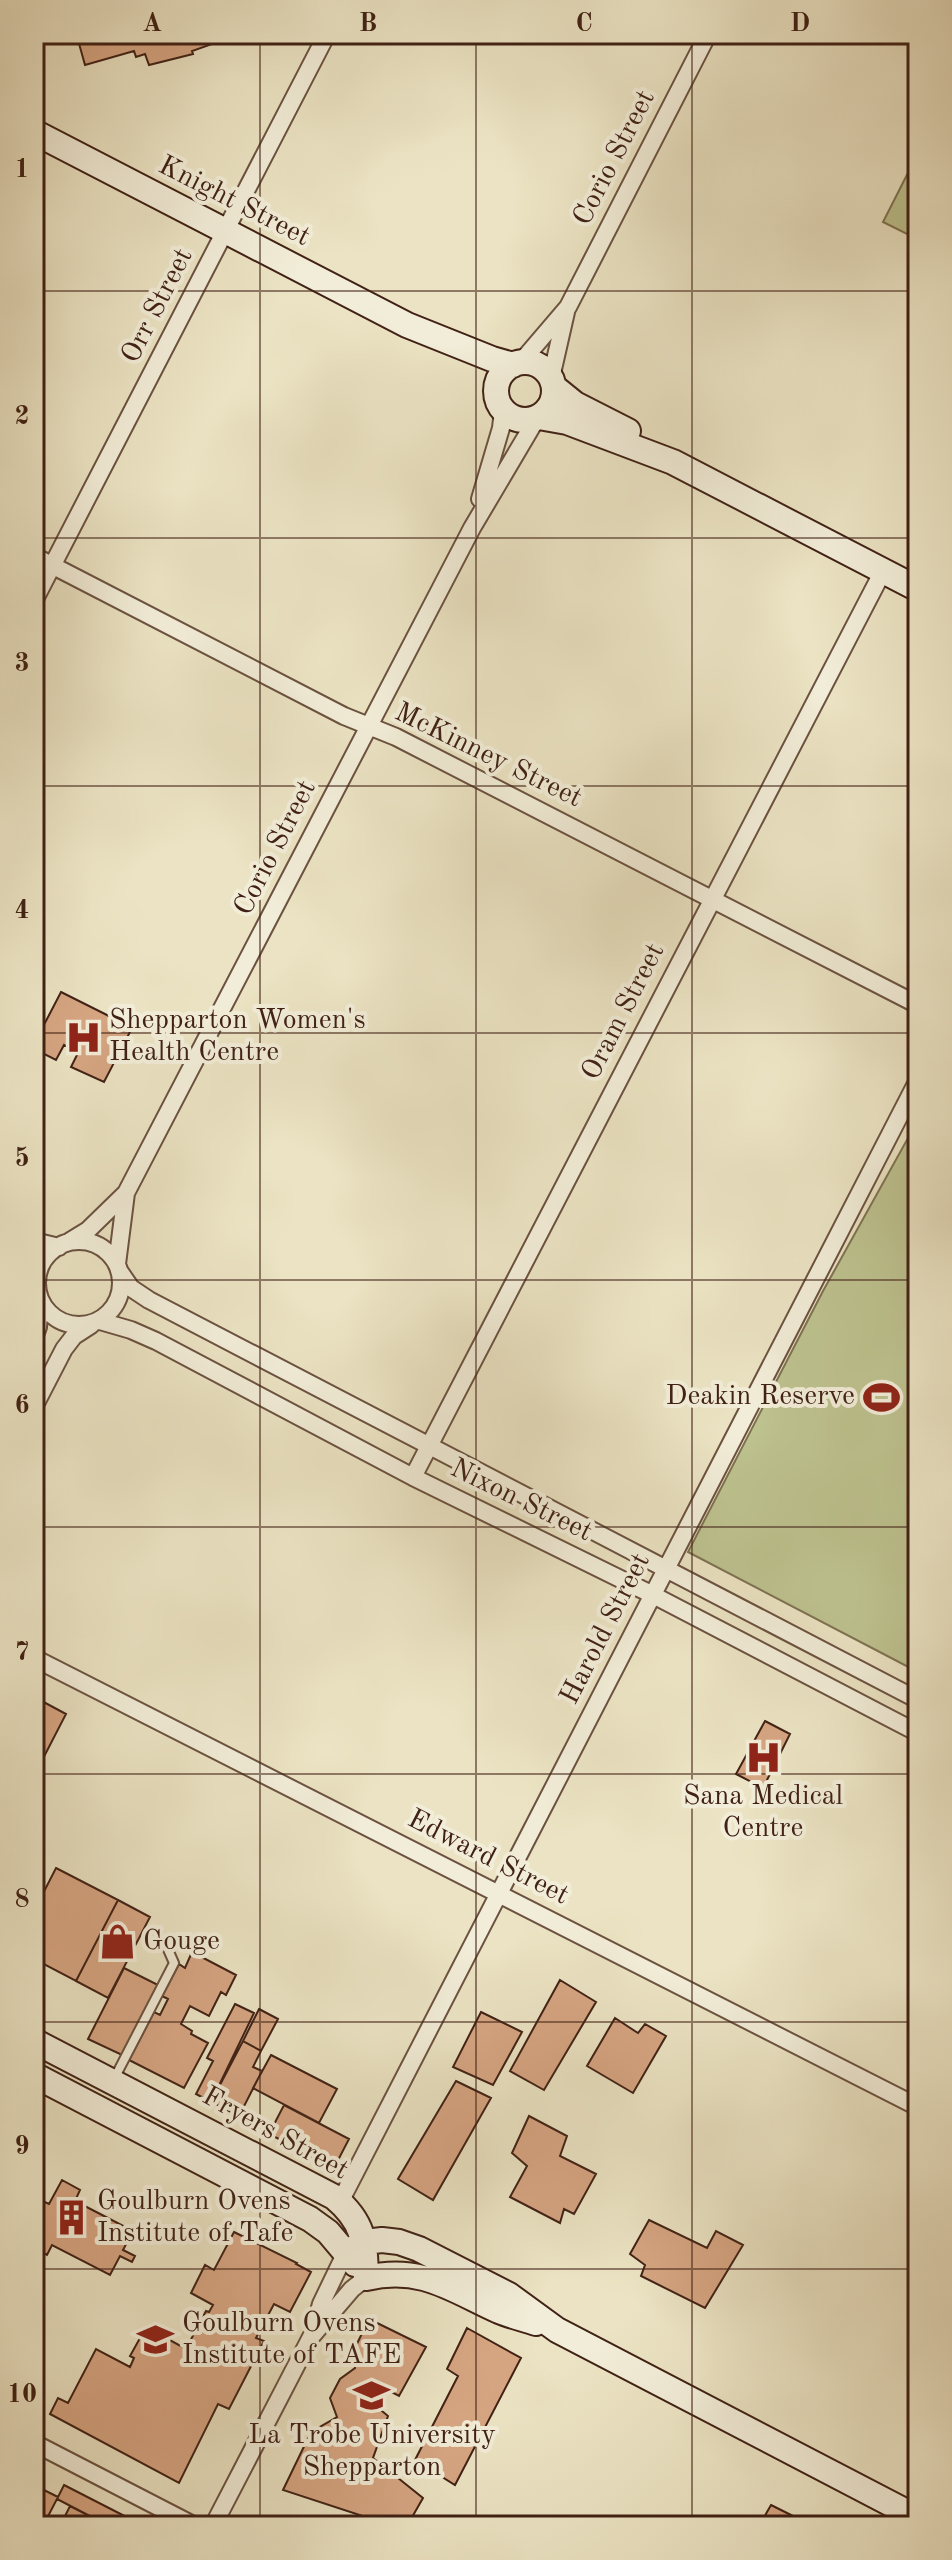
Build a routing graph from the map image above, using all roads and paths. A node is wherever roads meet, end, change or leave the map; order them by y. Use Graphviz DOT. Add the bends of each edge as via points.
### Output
graph roads {
  1 [pos="327,34"];
  2 [pos="708,34"];
  3 [pos="34,132"];
  4 [pos="225,231"];
  5 [pos="568,307"];
  6 [pos="407,325"];
  7 [pos="517,364"];
  8 [pos="553,383"];
  9 [pos="500,401"];
  10 [pos="538,417"];
  11 [pos="673,462"];
  12 [pos="472,528"];
  13 [pos="34,556"];
  14 [pos="53,566"];
  15 [pos="883,571"];
  16 [pos="918,589"];
  17 [pos="34,601"];
  18 [pos="368,726"];
  19 [pos="712,899"];
  20 [pos="918,1005"];
  21 [pos="918,1080"];
  22 [pos="126,1193"];
  23 [pos="34,1241"];
  24 [pos="63,1245"];
  25 [pos="118,1268"];
  26 [pos="37,1292"];
  27 [pos="96,1322"];
  28 [pos="34,1338"];
  29 [pos="34,1407"];
  30 [pos="429,1445"];
  31 [pos="413,1477"];
  32 [pos="666,1569"];
  33 [pos="653,1595"];
  34 [pos="34,1658"];
  35 [pos="918,1700"];
  36 [pos="918,1733"];
  37 [pos="500,1893"];
  38 [pos="166,1945"];
  39 [pos="45,2047"];
  40 [pos="38,2077"];
  41 [pos="113,2082"];
  42 [pos="918,2107"];
  43 [pos="296,2177"];
  44 [pos="340,2202"];
  45 [pos="283,2204"];
  46 [pos="356,2247"];
  47 [pos="366,2278"];
  48 [pos="557,2330"];
  49 [pos="311,2337"];
  50 [pos="34,2443"];
  51 [pos="914,2514"];
  52 [pos="195,2526"];
  53 [pos="213,2526"];
  1 -- 4 [label="street, Orr Street"];
  2 -- 5 [label="street, Corio Street"];
  3 -- 4 [label="street, Knight Street"];
  4 -- 6 [label="street, Knight Street"];
  4 -- 14 [label="street, Orr Street"];
  5 -- 7 [label="street, Corio Street"];
  5 -- 8 [label="street, Corio Street"];
  6 -- 7 [label="street, Knight Street"];
  6 -- 9 [label="street, Knight Street" via="483,377"];
  7 -- 8 [label="street" via="539,365"];
  7 -- 9 [label="street" via="500,376"];
  8 -- 10 [label="street" via="551,404"];
  8 -- 11 [label="street" via="575,404"];
  9 -- 10 [label="street" via="518,419"];
  9 -- 12 [label="street, Corio Street" via="501,428"];
  10 -- 11 [label="street" via="567,422"];
  10 -- 12 [label="street, Corio Street"];
  11 -- 15 [label="street"];
  12 -- 18 [label="street, Corio Street"];
  13 -- 14 [label="street, McKinney Street"];
  14 -- 17 [label="street, Orr Street"];
  14 -- 18 [label="street, McKinney Street"];
  15 -- 16 [label="street"];
  15 -- 19 [label="street, Oram Street"];
  18 -- 19 [label="street, McKinney Street"];
  18 -- 22 [label="street, Corio Street"];
  19 -- 20 [label="street, McKinney Street"];
  19 -- 30 [label="street, Oram Street"];
  21 -- 32 [label="street, Harold Street"];
  22 -- 24 [label="street, Corio Street" via="88,1230"];
  22 -- 25 [label="street, Corio Street"];
  23 -- 24 [label="street"];
  24 -- 25 [label="street" via="96,1245"];
  24 -- 26 [label="street" via="41,1265"];
  25 -- 27 [label="street" via="118,1300"];
  25 -- 30 [label="street, Nixon Street" via="131,1288 149,1300"];
  26 -- 27 [label="street" via="48,1312 61,1321 77,1326"];
  26 -- 28 [label="street"];
  27 -- 29 [label="street" via="64,1349"];
  27 -- 31 [label="street, Nixon Street" via="156,1341"];
  30 -- 31 [label="street, Oram Street"];
  30 -- 32 [label="street, Nixon Street"];
  31 -- 33 [label="street, Nixon Street"];
  32 -- 33 [label="street, Harold Street"];
  32 -- 35 [label="street, Nixon Street"];
  33 -- 36 [label="street, Nixon Street"];
  33 -- 37 [label="street, Harold Street"];
  34 -- 37 [label="street, Edward Street"];
  37 -- 42 [label="street, Edward Street"];
  37 -- 44 [label="street, Harold Street"];
  38 -- 41 [label="lane" via="174,1963"];
  39 -- 40 [label="street"];
  39 -- 41 [label="street, Fryers Street"];
  40 -- 45 [label="street, Fryers Street"];
  41 -- 43 [label="street, Fryers Street"];
  43 -- 44 [label="street, Fryers Street"];
  43 -- 45 [label="street"];
  44 -- 46 [label="street, Fryers Street" via="359,2226"];
  45 -- 46 [label="street, Fryers Street"];
  46 -- 47 [label="street"];
  46 -- 48 [label="street" via="382,2240 419,2249 509,2295"];
  46 -- 49 [label="street" via="321,2304"];
  47 -- 48 [label="street" via="419,2276"];
  47 -- 49 [label="street"];
  48 -- 51 [label="street"];
  49 -- 53 [label="street"];
  50 -- 52 [label="street"];
}
